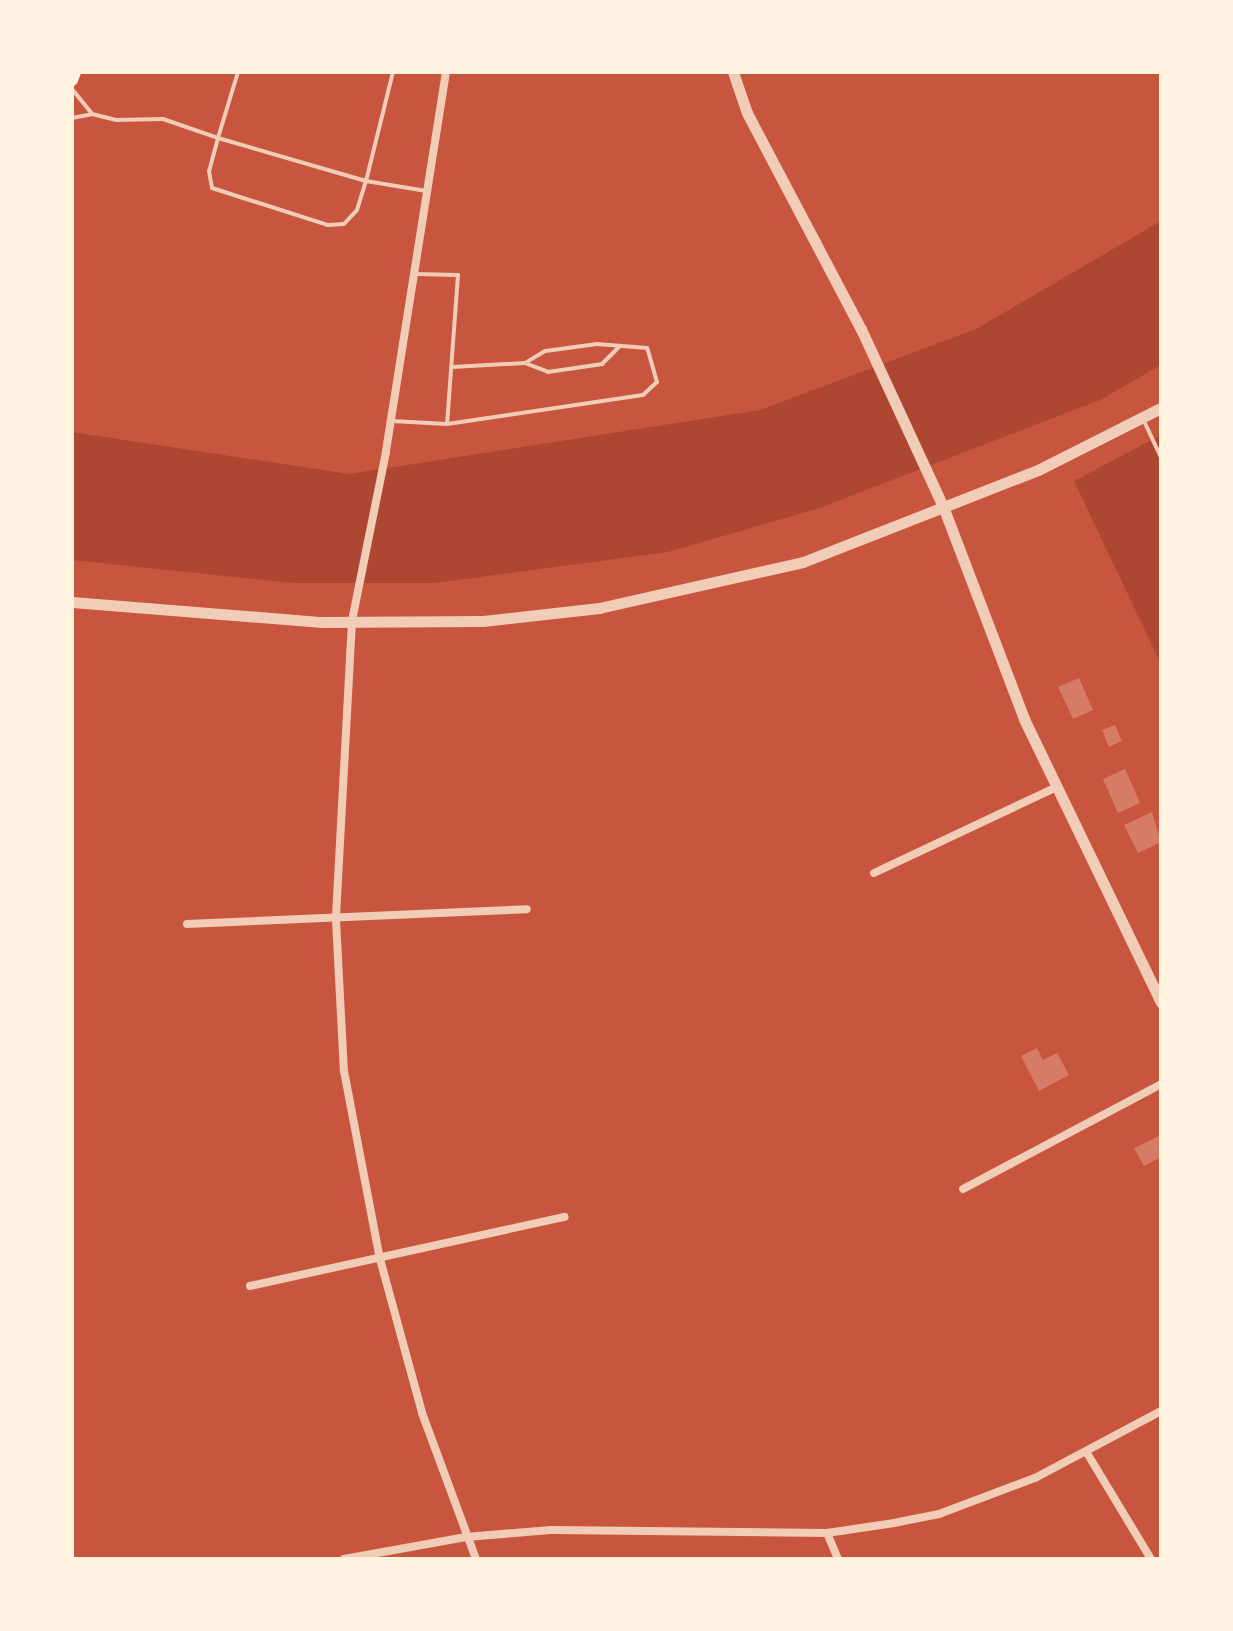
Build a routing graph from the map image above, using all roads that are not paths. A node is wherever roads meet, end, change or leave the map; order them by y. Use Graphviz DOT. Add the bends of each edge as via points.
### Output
graph roads {
  1 [pos="75,72"];
  2 [pos="238,72"];
  3 [pos="393,72"];
  4 [pos="446,72"];
  5 [pos="733,72"];
  6 [pos="72,80"];
  7 [pos="72,89"];
  8 [pos="92,114"];
  9 [pos="72,118"];
  10 [pos="218,138"];
  11 [pos="366,181"];
  12 [pos="426,191"];
  13 [pos="412,274"];
  14 [pos="619,347"];
  15 [pos="525,363"];
  16 [pos="452,367"];
  17 [pos="1161,408"];
  18 [pos="1143,419"];
  19 [pos="390,421"];
  20 [pos="447,424"];
  21 [pos="1161,457"];
  22 [pos="944,509"];
  23 [pos="72,602"];
  24 [pos="352,621"];
  25 [pos="1055,788"];
  26 [pos="874,873"];
  27 [pos="527,909"];
  28 [pos="336,920"];
  29 [pos="187,924"];
  30 [pos="1161,1003"];
  31 [pos="1161,1084"];
  32 [pos="963,1189"];
  33 [pos="565,1217"];
  34 [pos="380,1259"];
  35 [pos="250,1286"];
  36 [pos="1161,1411"];
  37 [pos="1087,1453"];
  38 [pos="827,1533"];
  39 [pos="466,1537"];
  40 [pos="344,1559"];
  41 [pos="476,1559"];
  42 [pos="838,1559"];
  43 [pos="1151,1559"];
  1 -- 6 [label="main road"];
  2 -- 10 [label="lane"];
  3 -- 11 [label="lane"];
  4 -- 12 [label="street"];
  5 -- 22 [label="street" via="747,113 861,329"];
  7 -- 8 [label="lane"];
  8 -- 9 [label="lane"];
  8 -- 10 [label="lane" via="116,120 163,119"];
  10 -- 11 [label="lane"];
  10 -- 11 [label="lane" via="209,171 212,188 328,225 344,224 357,210"];
  11 -- 12 [label="lane"];
  12 -- 13 [label="street"];
  13 -- 16 [label="lane" via="458,275"];
  13 -- 19 [label="street"];
  14 -- 15 [label="lane" via="545,351"];
  14 -- 15 [label="lane" via="602,364 548,372"];
  14 -- 20 [label="lane" via="647,348 657,382 643,395"];
  15 -- 16 [label="lane"];
  16 -- 20 [label="lane"];
  17 -- 18 [label="street"];
  18 -- 21 [label="lane"];
  18 -- 22 [label="street"];
  19 -- 20 [label="lane"];
  19 -- 24 [label="street"];
  22 -- 24 [label="street" via="803,562 615,605 483,621"];
  22 -- 25 [label="street"];
  23 -- 24 [label="street" via="176,614"];
  24 -- 28 [label="street" via="341,751"];
  25 -- 26 [label="street"];
  25 -- 30 [label="street"];
  27 -- 28 [label="street"];
  28 -- 29 [label="street"];
  28 -- 34 [label="street" via="344,1071"];
  31 -- 32 [label="street"];
  33 -- 34 [label="street"];
  34 -- 35 [label="street"];
  34 -- 39 [label="street" via="422,1413"];
  36 -- 37 [label="street"];
  37 -- 38 [label="street" via="939,1514"];
  37 -- 43 [label="street"];
  38 -- 39 [label="street" via="551,1530"];
  38 -- 42 [label="street"];
  39 -- 40 [label="street"];
  39 -- 41 [label="street"];
}
